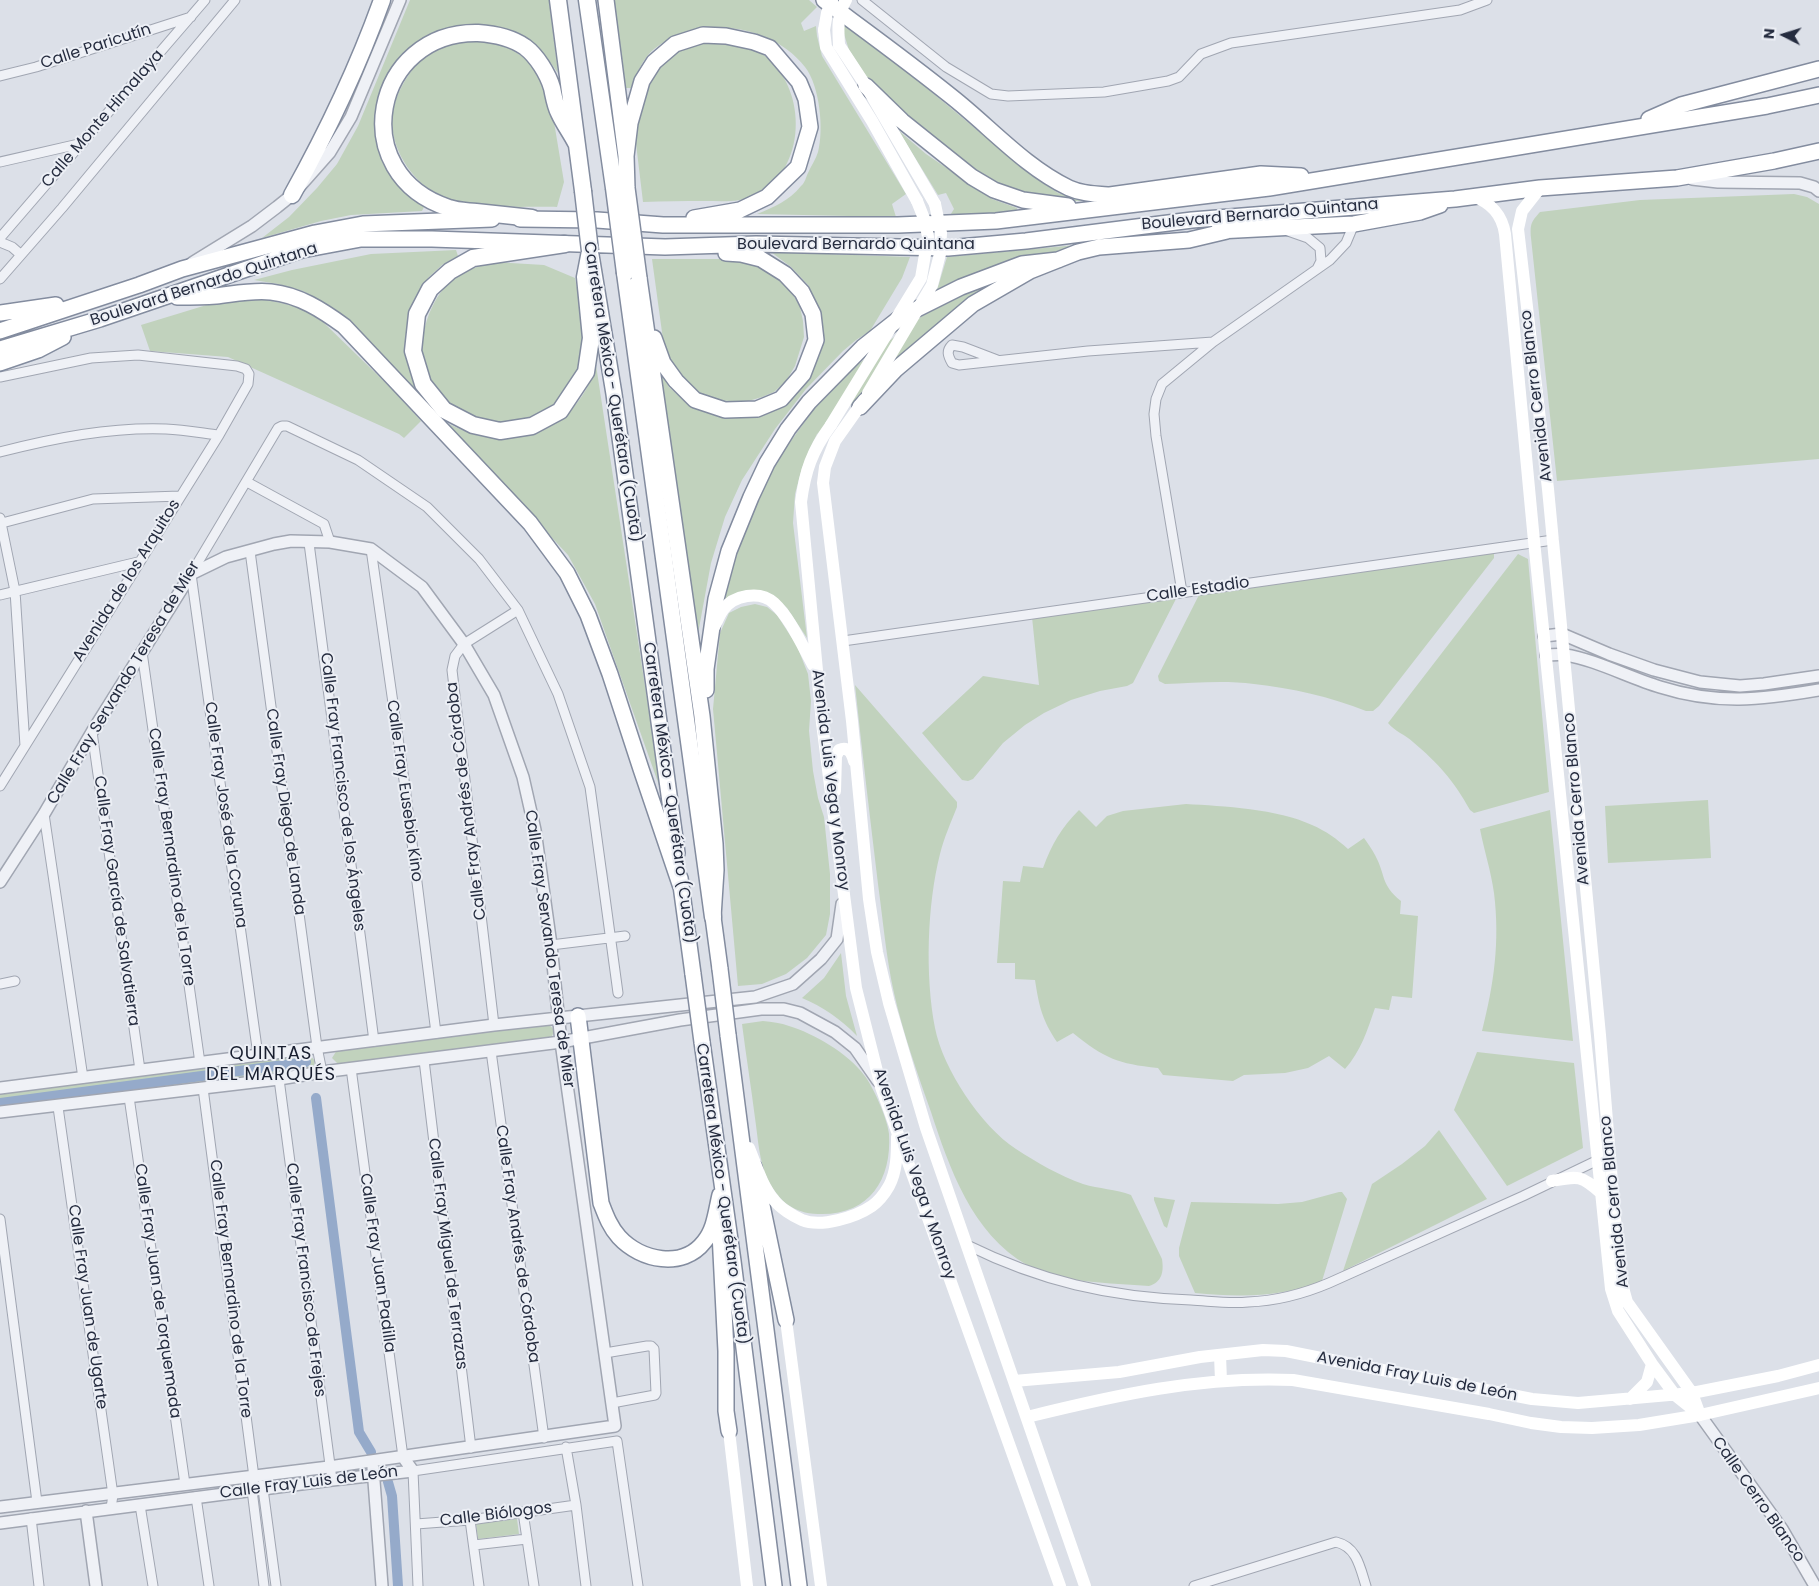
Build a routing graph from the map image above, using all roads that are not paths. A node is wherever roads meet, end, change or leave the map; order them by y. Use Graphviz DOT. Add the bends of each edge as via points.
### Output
graph roads {
  1 [pos="205,0"];
  2 [pos="235,0"];
  3 [pos="382,0"];
  4 [pos="400,0"];
  5 [pos="553,0"];
  6 [pos="558,0"];
  7 [pos="587,0"];
  8 [pos="594,0"];
  9 [pos="606,0"];
  10 [pos="824,0"];
  11 [pos="832,0"];
  12 [pos="846,0"];
  13 [pos="862,0"];
  14 [pos="1487,0"];
  15 [pos="190,17"];
  16 [pos="591,26"];
  17 [pos="563,42"];
  18 [pos="1819,69"];
  19 [pos="0,76"];
  20 [pos="1819,85"];
  21 [pos="866,86"];
  22 [pos="1819,95"];
  23 [pos="1751,108"];
  24 [pos="1625,129"];
  25 [pos="83,142"];
  26 [pos="576,143"];
  27 [pos="1817,151"];
  28 [pos="626,156"];
  29 [pos="0,162"];
  30 [pos="1324,178"];
  31 [pos="1677,178"];
  32 [pos="621,188"];
  33 [pos="1540,188"];
  34 [pos="1819,191"];
  35 [pos="292,194"];
  36 [pos="1473,196"];
  37 [pos="1455,199"];
  38 [pos="1097,208"];
  39 [pos="532,218"];
  40 [pos="1354,224"];
  41 [pos="663,225"];
  42 [pos="1281,228"];
  43 [pos="1227,231"];
  44 [pos="1086,232"];
  45 [pos="0,238"];
  46 [pos="0,242"];
  47 [pos="565,244"];
  48 [pos="665,247"];
  49 [pos="590,251"];
  50 [pos="20,254"];
  51 [pos="1058,260"];
  52 [pos="182,269"];
  53 [pos="1313,272"];
  54 [pos="632,275"];
  55 [pos="0,279"];
  56 [pos="161,298"];
  57 [pos="90,301"];
  58 [pos="643,304"];
  59 [pos="0,313"];
  60 [pos="94,320"];
  61 [pos="0,331"];
  62 [pos="1213,342"];
  63 [pos="0,350"];
  64 [pos="997,360"];
  65 [pos="0,363"];
  66 [pos="0,377"];
  67 [pos="860,407"];
  68 [pos="219,434"];
  69 [pos="0,452"];
  70 [pos="247,482"];
  71 [pos="180,496"];
  72 [pos="1,521"];
  73 [pos="1553,540"];
  74 [pos="1534,541"];
  75 [pos="309,542"];
  76 [pos="330,542"];
  77 [pos="371,549"];
  78 [pos="250,551"];
  79 [pos="138,562"];
  80 [pos="191,574"];
  81 [pos="15,591"];
  82 [pos="1182,592"];
  83 [pos="0,595"];
  84 [pos="518,610"];
  85 [pos="712,632"];
  86 [pos="1562,634"];
  87 [pos="1544,636"];
  88 [pos="843,641"];
  89 [pos="464,644"];
  90 [pos="142,652"];
  91 [pos="1546,655"];
  92 [pos="1564,655"];
  93 [pos="816,670"];
  94 [pos="1819,676"];
  95 [pos="1819,690"];
  96 [pos="702,716"];
  97 [pos="92,732"];
  98 [pos="25,746"];
  99 [pos="858,778"];
  100 [pos="0,786"];
  101 [pos="44,814"];
  102 [pos="834,824"];
  103 [pos="0,882"];
  104 [pos="682,887"];
  105 [pos="843,889"];
  106 [pos="713,917"];
  107 [pos="625,936"];
  108 [pos="611,938"];
  109 [pos="551,945"];
  110 [pos="15,981"];
  111 [pos="0,984"];
  112 [pos="618,993"];
  113 [pos="578,1016"];
  114 [pos="558,1018"];
  115 [pos="494,1025"];
  116 [pos="436,1033"];
  117 [pos="580,1038"];
  118 [pos="374,1041"];
  119 [pos="561,1042"];
  120 [pos="317,1048"];
  121 [pos="491,1051"];
  122 [pos="258,1055"];
  123 [pos="424,1060"];
  124 [pos="200,1063"];
  125 [pos="351,1068"];
  126 [pos="140,1070"];
  127 [pos="322,1072"];
  128 [pos="83,1078"];
  129 [pos="278,1079"];
  130 [pos="735,1086"];
  131 [pos="881,1086"];
  132 [pos="0,1088"];
  133 [pos="203,1088"];
  134 [pos="129,1097"];
  135 [pos="58,1107"];
  136 [pos="0,1112"];
  137 [pos="898,1130"];
  138 [pos="749,1148"];
  139 [pos="1598,1160"];
  140 [pos="1552,1181"];
  141 [pos="723,1191"];
  142 [pos="1601,1193"];
  143 [pos="0,1219"];
  144 [pos="967,1245"];
  145 [pos="786,1320"];
  146 [pos="605,1353"];
  147 [pos="1220,1355"];
  148 [pos="1652,1364"];
  149 [pos="1819,1365"];
  150 [pos="1221,1381"];
  151 [pos="1014,1382"];
  152 [pos="1819,1388"];
  153 [pos="1692,1392"];
  154 [pos="1675,1395"];
  155 [pos="1630,1399"];
  156 [pos="612,1403"];
  157 [pos="1700,1415"];
  158 [pos="1027,1418"];
  159 [pos="615,1426"];
  160 [pos="729,1431"];
  161 [pos="544,1438"];
  162 [pos="566,1447"];
  163 [pos="471,1448"];
  164 [pos="403,1457"];
  165 [pos="373,1460"];
  166 [pos="329,1467"];
  167 [pos="413,1471"];
  168 [pos="374,1475"];
  169 [pos="254,1477"];
  170 [pos="332,1480"];
  171 [pos="185,1484"];
  172 [pos="257,1489"];
  173 [pos="113,1495"];
  174 [pos="196,1497"];
  175 [pos="37,1502"];
  176 [pos="576,1504"];
  177 [pos="140,1505"];
  178 [pos="0,1508"];
  179 [pos="111,1508"];
  180 [pos="86,1511"];
  181 [pos="523,1512"];
  182 [pos="31,1518"];
  183 [pos="470,1520"];
  184 [pos="0,1523"];
  185 [pos="416,1524"];
  186 [pos="527,1539"];
  187 [pos="474,1545"];
  188 [pos="1083,1584"];
  189 [pos="1816,1584"];
  190 [pos="39,1586"];
  191 [pos="96,1586"];
  192 [pos="154,1586"];
  193 [pos="208,1586"];
  194 [pos="264,1586"];
  195 [pos="276,1586"];
  196 [pos="382,1586"];
  197 [pos="418,1586"];
  198 [pos="479,1586"];
  199 [pos="534,1586"];
  200 [pos="586,1586"];
  201 [pos="638,1586"];
  202 [pos="747,1586"];
  203 [pos="774,1586"];
  204 [pos="799,1586"];
  205 [pos="821,1586"];
  206 [pos="1060,1586"];
  207 [pos="1194,1586"];
  208 [pos="1366,1586"];
  1 -- 15 [label="street, Calle Monte Himalaya"];
  2 -- 50 [label="street"];
  3 -- 35 [label="highway" via="367,42"];
  4 -- 35 [label="street" via="350,117 330,152"];
  5 -- 17 [label="highway"];
  6 -- 17 [label="highway, Carretera México - Querétaro (Cuota)"];
  7 -- 16 [label="highway, Carretera México - Querétaro (Cuota)"];
  8 -- 16 [label="highway"];
  9 -- 28 [label="highway, Carretera México - Querétaro (Cuota)"];
  10 -- 30 [label="highway" via="952,97 1028,161 1071,188 1089,194 1110,194 1260,174"];
  11 -- 93 [label="main road, Avenida Luis Vega y Monroy, bridge" via="824,30 826,48 917,201 928,237 921,278 821,438 810,458 804,480 801,502"];
  12 -- 21 [label="main road, Avenida Luis Vega y Monroy, bridge" via="840,10 840,45"];
  13 -- 14 [label="street" via="959,76 991,94 1008,96 1104,92 1168,81 1179,77 1201,54 1231,43 1460,10"];
  15 -- 19 [label="street, Calle Paricutín"];
  15 -- 25 [label="street, Calle Monte Himalaya"];
  16 -- 32 [label="highway, Carretera México - Querétaro (Cuota)"];
  17 -- 26 [label="highway, Carretera México - Querétaro (Cuota)"];
  18 -- 24 [label="highway" via="1681,105"];
  20 -- 23 [label="highway, Boulevard Bernardo Quintana"];
  21 -- 38 [label="highway" via="925,141 994,190 1023,200"];
  21 -- 67 [label="main road, Avenida Luis Vega y Monroy, bridge" via="936,204 941,233 932,285"];
  22 -- 23 [label="highway, Boulevard Bernardo Quintana"];
  23 -- 24 [label="highway, Boulevard Bernardo Quintana"];
  24 -- 30 [label="highway, Boulevard Bernardo Quintana"];
  25 -- 29 [label="street"];
  25 -- 45 [label="street, Calle Monte Himalaya"];
  26 -- 39 [label="highway" via="560,116 548,79 538,61 525,47 493,34 466,33 424,47 397,77 386,98 384,140 391,161 404,180 424,197 450,209"];
  26 -- 49 [label="highway, Carretera México - Querétaro (Cuota), bridge"];
  27 -- 31 [label="highway, Boulevard Bernardo Quintana"];
  28 -- 32 [label="highway, Carretera México - Querétaro (Cuota)"];
  28 -- 41 [label="highway" via="630,123 642,81 654,62 675,44 703,35 754,42 770,48 800,82 810,127 798,167 767,197 740,210"];
  30 -- 38 [label="highway, Boulevard Bernardo Quintana" via="1269,188"];
  31 -- 33 [label="highway, Boulevard Bernardo Quintana"];
  31 -- 34 [label="street" via="1800,183"];
  32 -- 54 [label="highway, Carretera México - Querétaro (Cuota), bridge"];
  33 -- 36 [label="highway, Boulevard Bernardo Quintana"];
  33 -- 73 [label="main road, Avenida Cerro Blanco" via="1522,211 1518,229"];
  35 -- 52 [label="street" via="252,226"];
  36 -- 37 [label="highway, Boulevard Bernardo Quintana"];
  36 -- 74 [label="main road, Avenida Cerro Blanco" via="1494,209 1504,227"];
  37 -- 40 [label="highway" via="1420,212"];
  37 -- 44 [label="highway, Boulevard Bernardo Quintana" via="1192,220"];
  38 -- 41 [label="highway, Boulevard Bernardo Quintana" via="956,224"];
  39 -- 41 [label="highway, Boulevard Bernardo Quintana"];
  39 -- 52 [label="highway, Boulevard Bernardo Quintana" via="363,224 315,233"];
  40 -- 42 [label="highway"];
  40 -- 53 [label="street" via="1346,243"];
  42 -- 43 [label="highway"];
  42 -- 53 [label="street" via="1308,238 1320,248 1321,261"];
  43 -- 44 [label="highway"];
  43 -- 51 [label="highway" via="1189,240 1099,247"];
  44 -- 48 [label="highway, Boulevard Bernardo Quintana" via="948,248 756,244"];
  46 -- 50 [label="street"];
  47 -- 48 [label="highway, Boulevard Bernardo Quintana"];
  47 -- 49 [label="highway" via="473,258 430,288 417,314 414,352 423,384 444,410 472,425 500,431 532,426 560,411 586,372 591,338 586,277"];
  47 -- 56 [label="highway, Boulevard Bernardo Quintana" via="361,239 302,250"];
  48 -- 58 [label="highway" via="741,254 761,259 785,274 802,292 813,314 816,340 803,374 781,399 757,408 726,410 695,400 663,363"];
  49 -- 104 [label="highway, Carretera México - Querétaro (Cuota)" via="617,413"];
  50 -- 55 [label="street"];
  51 -- 67 [label="highway" via="1030,271 973,304 895,370"];
  51 -- 85 [label="highway" via="1022,264 961,286 901,317 863,347 816,395 788,429 751,497 729,551 716,599"];
  52 -- 57 [label="highway, Boulevard Bernardo Quintana"];
  53 -- 62 [label="street"];
  54 -- 58 [label="highway, Carretera México - Querétaro (Cuota)"];
  54 -- 106 [label="highway, Carretera México - Querétaro (Cuota)"];
  56 -- 60 [label="highway, Boulevard Bernardo Quintana"];
  56 -- 104 [label="highway" via="272,292 300,299 323,310 344,326 530,523 567,573 588,615"];
  57 -- 59 [label="highway"];
  57 -- 61 [label="highway, Boulevard Bernardo Quintana"];
  58 -- 96 [label="highway, Carretera México - Querétaro (Cuota)"];
  60 -- 63 [label="highway, Boulevard Bernardo Quintana"];
  60 -- 65 [label="highway" via="38,350"];
  62 -- 64 [label="street"];
  62 -- 82 [label="street" via="1162,384 1154,414"];
  64 -- 64 [label="street" via="963,346 952,345 948,349 952,363 958,365"];
  66 -- 68 [label="street, Avenida de los Arquitos" via="91,358 138,355 246,369 248,384"];
  67 -- 88 [label="main road, Avenida Luis Vega y Monroy" via="834,441 823,483"];
  68 -- 69 [label="street" via="166,429 125,430 80,434"];
  68 -- 71 [label="street, Avenida de los Arquitos"];
  70 -- 76 [label="street" via="324,524"];
  70 -- 80 [label="street, Calle Fray Servando Teresa de Mier"];
  70 -- 84 [label="street, Calle Fray Servando Teresa de Mier" via="278,428 288,426 358,460 426,507 479,559"];
  71 -- 72 [label="street" via="93,499"];
  71 -- 79 [label="street, Avenida de los Arquitos"];
  72 -- 81 [label="street"];
  73 -- 74 [label="street, Calle Estadio"];
  73 -- 86 [label="main road, Avenida Cerro Blanco"];
  74 -- 82 [label="street, Calle Estadio"];
  74 -- 87 [label="main road, Avenida Cerro Blanco"];
  75 -- 76 [label="street, Calle Fray Servando Teresa de Mier"];
  75 -- 78 [label="street, Calle Fray Servando Teresa de Mier" via="291,541"];
  75 -- 118 [label="street, Calle Fray Francisco de los Ángeles"];
  76 -- 77 [label="street, Calle Fray Servando Teresa de Mier"];
  77 -- 89 [label="street, Calle Fray Servando Teresa de Mier" via="422,587"];
  77 -- 116 [label="street, Calle Fray Eusebio Kino"];
  78 -- 80 [label="street, Calle Fray Servando Teresa de Mier" via="226,557"];
  78 -- 120 [label="street, Calle Fray Diego de Landa"];
  79 -- 81 [label="street"];
  79 -- 98 [label="street, Avenida de los Arquitos"];
  80 -- 90 [label="street, Calle Fray Servando Teresa de Mier"];
  80 -- 122 [label="street, Calle Fray José de la Coruna"];
  81 -- 83 [label="street"];
  81 -- 98 [label="street"];
  82 -- 88 [label="street, Calle Estadio"];
  84 -- 89 [label="street"];
  84 -- 108 [label="street" via="558,694 590,787"];
  85 -- 93 [label="main road" via="723,609 736,600 758,595 774,603"];
  85 -- 96 [label="highway"];
  86 -- 87 [label="street"];
  86 -- 92 [label="main road, Avenida Cerro Blanco"];
  86 -- 94 [label="street" via="1654,670 1700,682 1740,686"];
  87 -- 91 [label="main road, Avenida Cerro Blanco"];
  88 -- 99 [label="main road, Avenida Luis Vega y Monroy"];
  89 -- 109 [label="street, Calle Fray Servando Teresa de Mier" via="494,695 523,777 536,830"];
  89 -- 115 [label="street, Calle Fray Andrés de Córdoba" via="455,656 452,670"];
  90 -- 97 [label="street, Calle Fray Servando Teresa de Mier"];
  90 -- 124 [label="street, Calle Fray Bernardino de la Torre"];
  91 -- 92 [label="street"];
  91 -- 139 [label="main road, Avenida Cerro Blanco"];
  92 -- 95 [label="street" via="1660,688 1697,696 1766,699"];
  92 -- 153 [label="main road, Avenida Cerro Blanco" via="1622,1284 1627,1302"];
  93 -- 102 [label="main road, Avenida Luis Vega y Monroy"];
  96 -- 106 [label="highway, Carretera México - Querétaro (Cuota)" via="716,870"];
  97 -- 101 [label="street, Calle Fray Servando Teresa de Mier"];
  97 -- 126 [label="street, Calle Fray García de Salvatierra"];
  98 -- 100 [label="street, Avenida de los Arquitos"];
  99 -- 102 [label="main road" via="851,752 839,750 836,756"];
  99 -- 144 [label="main road, Avenida Luis Vega y Monroy" via="869,899 888,1003 926,1128"];
  101 -- 103 [label="street, Calle Fray Servando Teresa de Mier"];
  101 -- 128 [label="street"];
  102 -- 105 [label="main road, Avenida Luis Vega y Monroy"];
  104 -- 141 [label="highway, Carretera México - Querétaro (Cuota), bridge"];
  105 -- 113 [label="street" via="837,939 821,959 793,984 755,997"];
  105 -- 131 [label="main road, Avenida Luis Vega y Monroy" via="856,988"];
  106 -- 130 [label="highway, Carretera México - Querétaro (Cuota), bridge"];
  107 -- 108 [label="street"];
  108 -- 109 [label="street"];
  108 -- 112 [label="street"];
  109 -- 114 [label="street, Calle Fray Servando Teresa de Mier"];
  110 -- 111 [label="street"];
  113 -- 114 [label="street"];
  113 -- 117 [label="highway"];
  114 -- 115 [label="street"];
  114 -- 119 [label="street, Calle Fray Servando Teresa de Mier"];
  115 -- 116 [label="street"];
  116 -- 118 [label="street"];
  117 -- 119 [label="street"];
  117 -- 131 [label="street" via="761,1009 784,1009 800,1013 835,1032 855,1048"];
  117 -- 141 [label="highway" via="602,1203 608,1223 620,1238 646,1255 678,1260 704,1243 712,1229"];
  118 -- 120 [label="street"];
  119 -- 121 [label="street"];
  119 -- 146 [label="street, Calle Fray Servando Teresa de Mier"];
  120 -- 122 [label="street"];
  120 -- 127 [label="street, Calle Fray Diego de Landa"];
  121 -- 123 [label="street"];
  121 -- 161 [label="street, Calle Fray Andrés de Córdoba"];
  122 -- 124 [label="street"];
  123 -- 125 [label="street"];
  123 -- 163 [label="street, Calle Fray Miguel de Terrazas"];
  124 -- 126 [label="street"];
  125 -- 127 [label="street"];
  125 -- 164 [label="street, Calle Fray Juan Padilla"];
  126 -- 128 [label="street"];
  127 -- 129 [label="street"];
  128 -- 132 [label="street"];
  129 -- 133 [label="street"];
  129 -- 166 [label="street, Calle Fray Francisco de Frejes"];
  130 -- 138 [label="highway"];
  130 -- 204 [label="highway, Carretera México - Querétaro (Cuota)"];
  131 -- 137 [label="main road, Avenida Luis Vega y Monroy"];
  133 -- 134 [label="street"];
  133 -- 169 [label="street, Calle Fray Bernardino de la Torre"];
  134 -- 135 [label="street"];
  134 -- 171 [label="street, Calle Fray Juan de Torquemada"];
  135 -- 136 [label="street"];
  135 -- 173 [label="street, Calle Fray Juan de Ugarte"];
  137 -- 138 [label="main road" via="894,1173 884,1194 859,1214 840,1220 803,1220 774,1200"];
  137 -- 206 [label="main road, Avenida Luis Vega y Monroy"];
  138 -- 145 [label="highway"];
  139 -- 140 [label="street"];
  139 -- 142 [label="main road, Avenida Cerro Blanco"];
  140 -- 142 [label="main road" via="1580,1178"];
  140 -- 144 [label="street" via="1306,1292 1247,1303 1163,1300 1096,1291 1016,1266"];
  141 -- 160 [label="highway" via="720,1226"];
  141 -- 203 [label="highway, Carretera México - Querétaro (Cuota)"];
  142 -- 148 [label="main road, Avenida Cerro Blanco" via="1615,1305"];
  143 -- 175 [label="street"];
  144 -- 151 [label="main road, Avenida Luis Vega y Monroy"];
  145 -- 205 [label="main road"];
  146 -- 156 [label="street, Calle Fray Servando Teresa de Mier"];
  146 -- 156 [label="street" via="647,1346 654,1349 655,1396"];
  147 -- 150 [label="main road"];
  147 -- 151 [label="main road, Avenida Fray Luis de León" via="1119,1372"];
  147 -- 155 [label="main road, Avenida Fray Luis de León" via="1263,1350 1286,1352 1549,1402"];
  148 -- 154 [label="main road, Avenida Cerro Blanco"];
  148 -- 155 [label="main road" via="1647,1382"];
  149 -- 153 [label="main road, Avenida Fray Luis de León"];
  150 -- 157 [label="main road, Avenida Fray Luis de León" via="1254,1378 1293,1380 1561,1427 1639,1425"];
  150 -- 158 [label="main road, Avenida Fray Luis de León" via="1166,1387"];
  151 -- 158 [label="main road, Avenida Luis Vega y Monroy"];
  152 -- 157 [label="main road, Avenida Fray Luis de León"];
  153 -- 154 [label="main road, Avenida Fray Luis de León"];
  153 -- 157 [label="main road, Avenida Cerro Blanco"];
  154 -- 155 [label="main road, Avenida Fray Luis de León"];
  154 -- 157 [label="main road, Avenida Cerro Blanco"];
  156 -- 159 [label="street, Calle Fray Servando Teresa de Mier"];
  157 -- 189 [label="street, Calle Cerro Blanco" via="1782,1529"];
  158 -- 188 [label="main road, Avenida Luis Vega y Monroy"];
  159 -- 161 [label="street, Calle Fray Luis de León"];
  160 -- 202 [label="main road"];
  161 -- 163 [label="street, Calle Fray Luis de León"];
  162 -- 167 [label="street, Calle Fray Luis de León"];
  162 -- 176 [label="street"];
  162 -- 201 [label="street, Calle Fray Luis de León" via="617,1441"];
  163 -- 164 [label="street, Calle Fray Luis de León"];
  164 -- 165 [label="street, Calle Fray Luis de León"];
  164 -- 167 [label="street"];
  165 -- 166 [label="street, Calle Fray Luis de León"];
  165 -- 168 [label="street"];
  166 -- 169 [label="street, Calle Fray Luis de León"];
  166 -- 170 [label="street, Calle Fray Francisco de Frejes"];
  167 -- 168 [label="street, Calle Fray Luis de León"];
  167 -- 185 [label="street"];
  168 -- 170 [label="street, Calle Fray Luis de León"];
  168 -- 196 [label="street"];
  169 -- 171 [label="street, Calle Fray Luis de León"];
  169 -- 172 [label="street, Calle Fray Bernardino de la Torre"];
  170 -- 172 [label="street, Calle Fray Luis de León"];
  171 -- 173 [label="street, Calle Fray Luis de León"];
  172 -- 174 [label="street, Calle Fray Luis de León"];
  172 -- 194 [label="street"];
  172 -- 195 [label="street"];
  173 -- 175 [label="street, Calle Fray Luis de León"];
  173 -- 179 [label="street, Calle Fray Juan de Ugarte"];
  174 -- 177 [label="street, Calle Fray Luis de León"];
  174 -- 193 [label="street"];
  175 -- 178 [label="street, Calle Fray Luis de León"];
  176 -- 181 [label="street, Calle Biólogos"];
  176 -- 200 [label="street"];
  177 -- 179 [label="street, Calle Fray Luis de León"];
  177 -- 192 [label="street"];
  179 -- 180 [label="street, Calle Fray Luis de León"];
  180 -- 182 [label="street, Calle Fray Luis de León"];
  180 -- 191 [label="street"];
  181 -- 183 [label="street, Calle Biólogos"];
  181 -- 186 [label="street"];
  182 -- 184 [label="street, Calle Fray Luis de León"];
  182 -- 190 [label="street"];
  183 -- 185 [label="street, Calle Biólogos"];
  183 -- 187 [label="street"];
  185 -- 197 [label="street"];
  186 -- 187 [label="street, Calle Biólogos"];
  186 -- 199 [label="street"];
  187 -- 198 [label="street"];
  207 -- 208 [label="street" via="1336,1542 1345,1544 1356,1555"];
}
